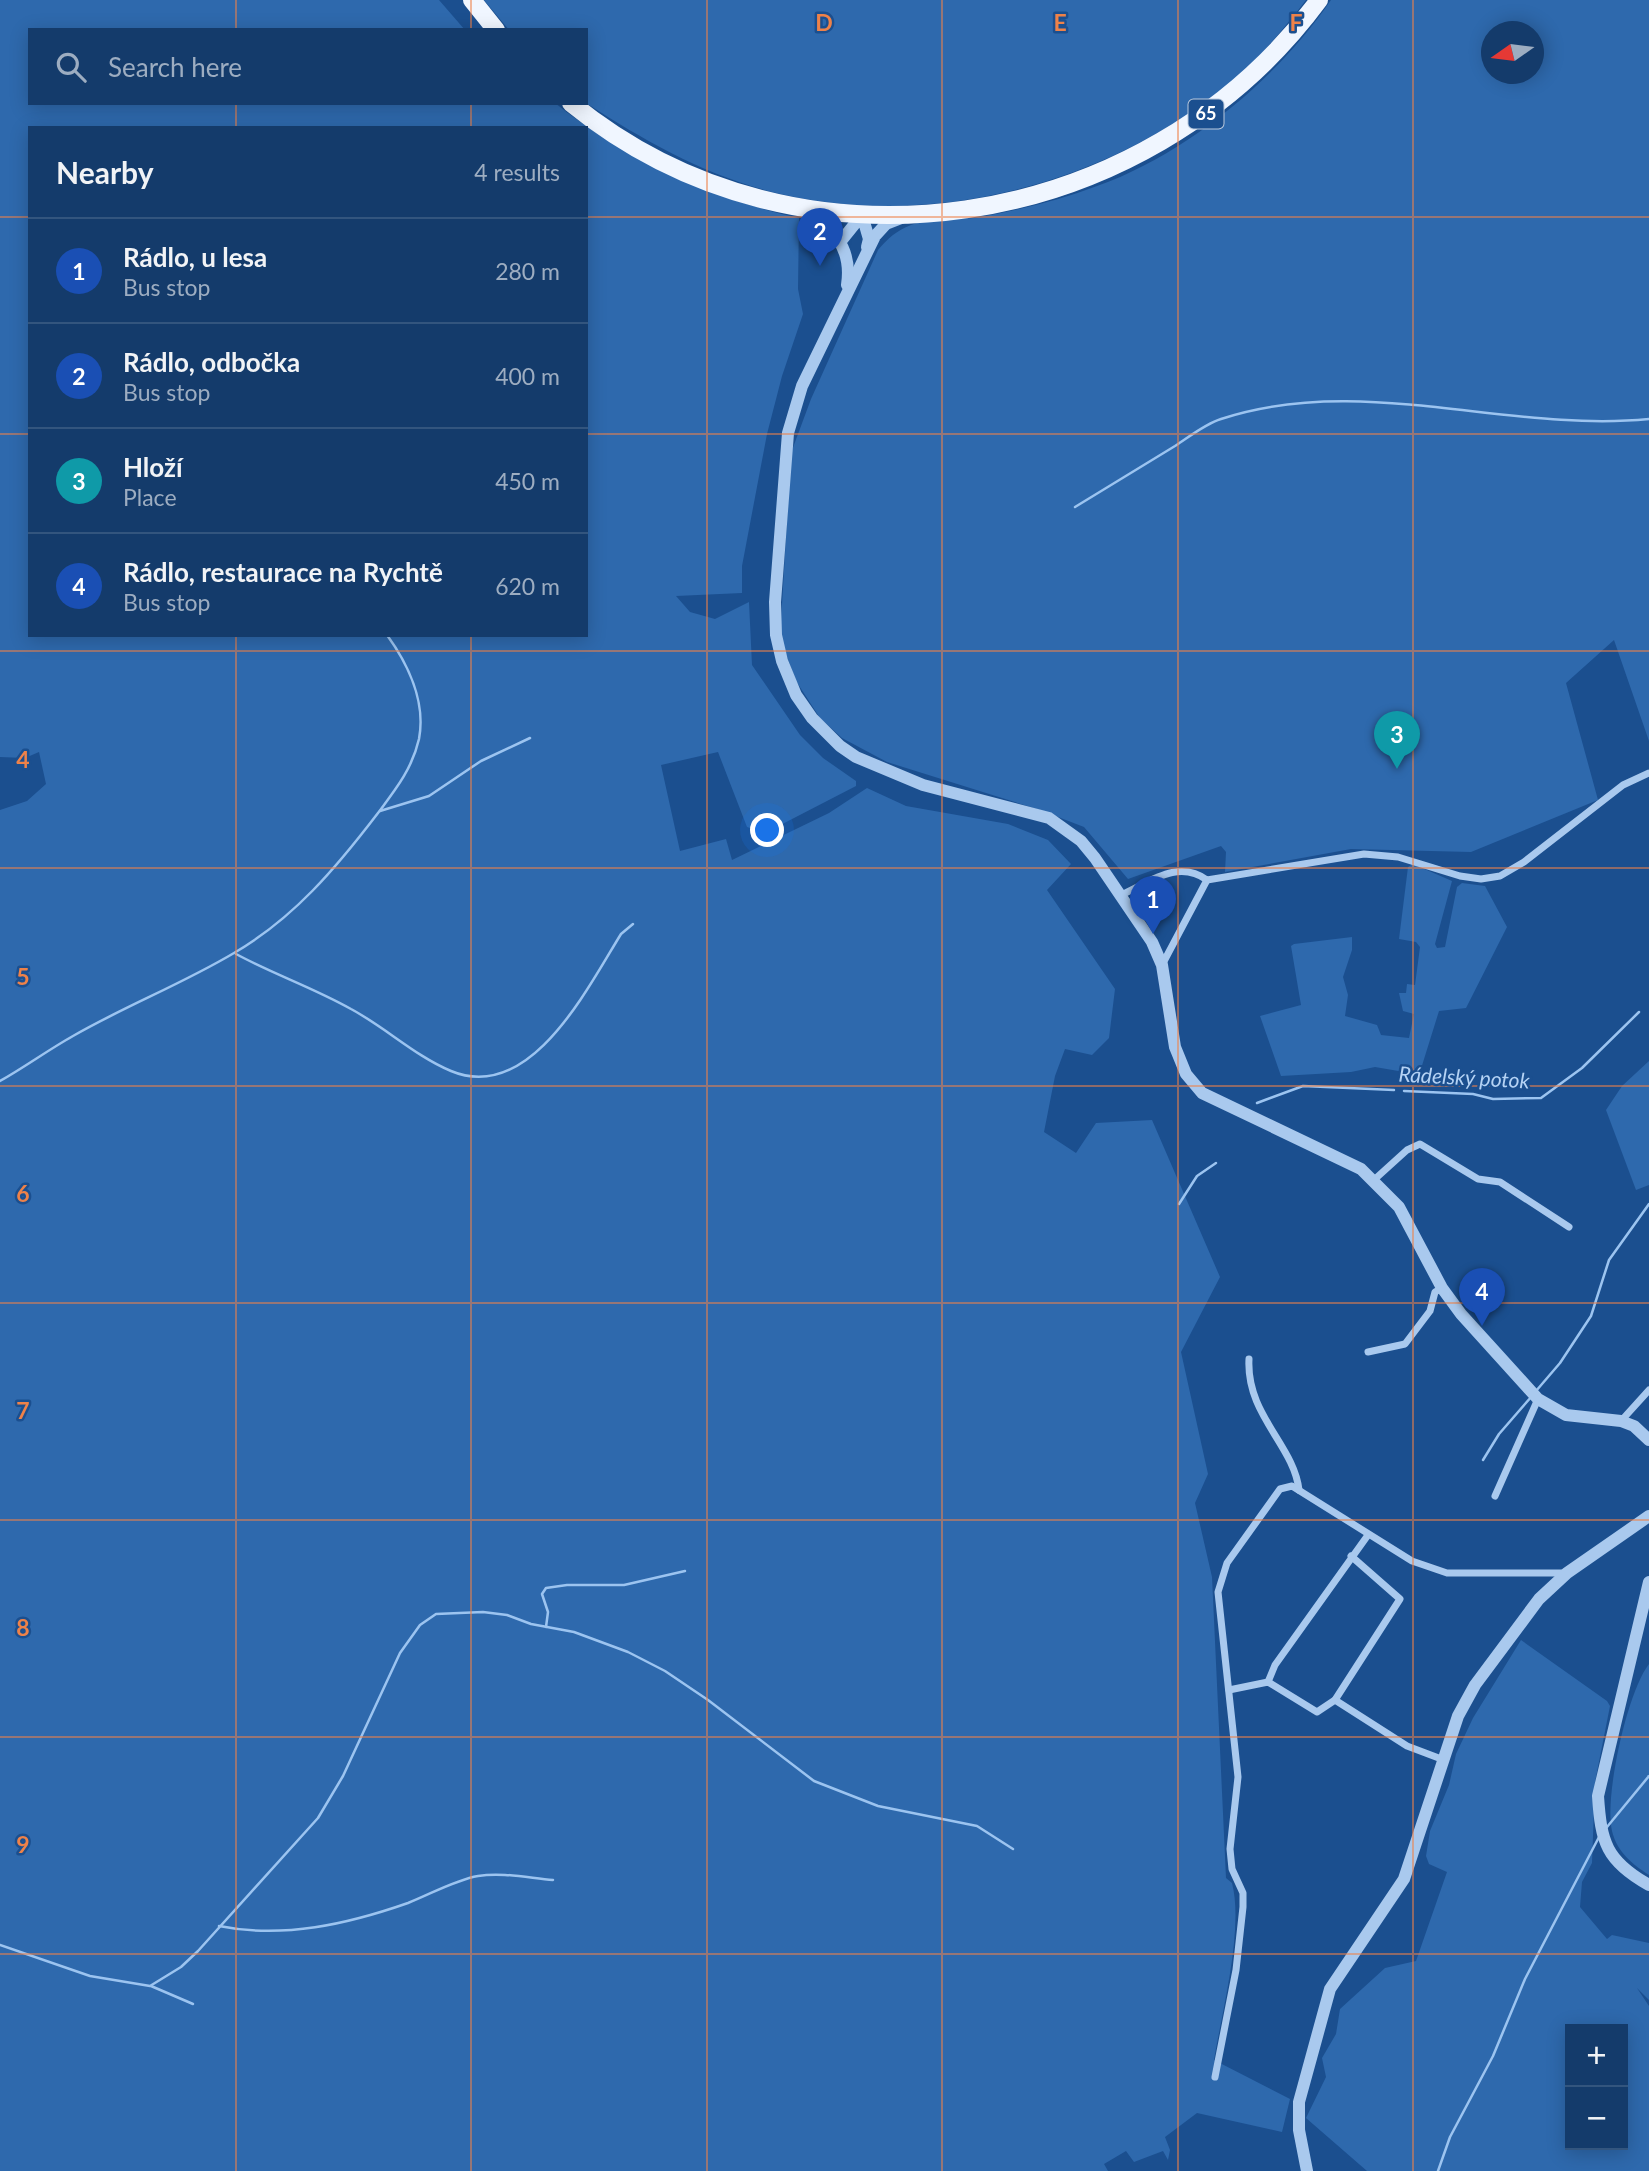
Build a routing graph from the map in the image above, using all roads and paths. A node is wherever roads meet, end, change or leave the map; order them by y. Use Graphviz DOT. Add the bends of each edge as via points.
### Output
graph roads {
  1 [pos="472,0"];
  2 [pos="1319,0"];
  3 [pos="494,28"];
  4 [pos="574,105"];
  5 [pos="800,208"];
  6 [pos="913,214"];
  7 [pos="862,215"];
  8 [pos="841,241"];
  9 [pos="866,255"];
  10 [pos="846,296"];
  11 [pos="1649,774"];
  12 [pos="1207,880"];
  13 [pos="1121,895"];
  14 [pos="1162,965"];
  15 [pos="1375,1179"];
  16 [pos="1569,1227"];
  17 [pos="1442,1288"];
  18 [pos="1368,1352"];
  19 [pos="1249,1359"];
  20 [pos="1649,1390"];
  21 [pos="1538,1399"];
  22 [pos="1620,1421"];
  23 [pos="1649,1440"];
  24 [pos="1299,1490"];
  25 [pos="1495,1496"];
  26 [pos="1649,1517"];
  27 [pos="1368,1535"];
  28 [pos="1352,1556"];
  29 [pos="1567,1573"];
  30 [pos="1649,1582"];
  31 [pos="1268,1682"];
  32 [pos="1229,1690"];
  33 [pos="1335,1700"];
  34 [pos="1444,1760"];
  35 [pos="1649,1885"];
  36 [pos="1215,2077"];
  37 [pos="1307,2171"];
  1 -- 3 [label="main road"];
  2 -- 6 [label="main road, 65" via="1238,89 1143,154 1095,177 1030,196 976,208"];
  4 -- 5 [label="main road, 65" via="669,165 730,190"];
  5 -- 7 [label="main road, 65"];
  5 -- 8 [label="street" via="827,224"];
  6 -- 7 [label="main road, 65"];
  6 -- 9 [label="street" via="881,228"];
  7 -- 8 [label="street"];
  7 -- 9 [label="street" via="869,239"];
  8 -- 10 [label="street" via="849,273"];
  9 -- 10 [label="street"];
  10 -- 13 [label="street" via="802,386 783,466 776,635 796,695 823,732 874,766 923,785 1049,818 1081,841"];
  11 -- 12 [label="street" via="1623,785 1500,876 1460,876 1398,857 1364,853"];
  12 -- 13 [label="street" via="1197,872 1175,870"];
  12 -- 14 [label="street"];
  13 -- 14 [label="street"];
  14 -- 15 [label="street" via="1175,1047 1192,1084"];
  15 -- 16 [label="street" via="1420,1144 1478,1180 1500,1182"];
  15 -- 17 [label="street" via="1399,1207"];
  17 -- 18 [label="street" via="1405,1345"];
  17 -- 21 [label="street"];
  19 -- 24 [label="street" via="1254,1395 1298,1476"];
  20 -- 22 [label="street"];
  21 -- 22 [label="street" via="1566,1415"];
  21 -- 25 [label="street"];
  22 -- 23 [label="street"];
  24 -- 27 [label="street"];
  24 -- 32 [label="street" via="1292,1486 1280,1489 1222,1576 1218,1592"];
  26 -- 29 [label="street"];
  27 -- 28 [label="street"];
  27 -- 29 [label="street" via="1447,1573"];
  28 -- 31 [label="street" via="1275,1665"];
  28 -- 33 [label="street" via="1399,1599"];
  29 -- 34 [label="street" via="1539,1599 1475,1685 1458,1716"];
  30 -- 35 [label="street" via="1598,1796 1601,1831 1612,1857"];
  31 -- 32 [label="street"];
  31 -- 33 [label="street" via="1317,1712"];
  32 -- 36 [label="street" via="1238,1777 1230,1849 1243,1907"];
  33 -- 34 [label="street" via="1407,1746"];
  34 -- 37 [label="street" via="1404,1879 1330,1989 1299,2102"];
}
